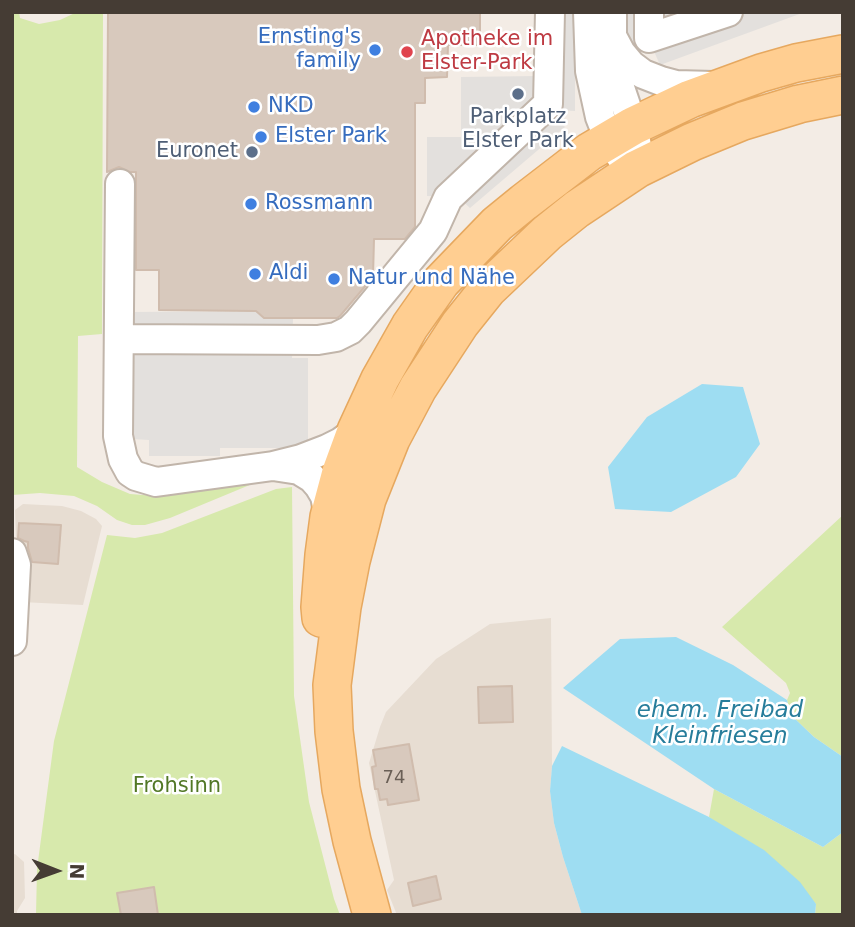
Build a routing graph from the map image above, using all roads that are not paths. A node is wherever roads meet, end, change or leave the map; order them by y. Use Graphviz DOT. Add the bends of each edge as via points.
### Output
graph roads {
  1 [pos="550,12"];
  2 [pos="588,12"];
  3 [pos="649,12"];
  4 [pos="728,12"];
  5 [pos="612,25"];
  6 [pos="843,54"];
  7 [pos="720,87"];
  8 [pos="843,95"];
  9 [pos="621,133"];
  10 [pos="637,170"];
  11 [pos="120,184"];
  12 [pos="119,339"];
  13 [pos="356,431"];
  14 [pos="273,466"];
  15 [pos="329,517"];
  16 [pos="12,553"];
  17 [pos="12,640"];
  18 [pos="332,685"];
  19 [pos="372,915"];
  1 -- 12 [label="street" via="548,104 447,198 433,231 350,330 318,340"];
  2 -- 9 [label="street" via="590,71 600,117"];
  3 -- 4 [label="street" via="649,38"];
  5 -- 7 [label="street" via="621,53 643,74 676,85"];
  5 -- 9 [label="street"];
  6 -- 7 [label="main road"];
  7 -- 9 [label="main road"];
  8 -- 10 [label="main road" via="743,121"];
  9 -- 10 [label="street" via="637,147"];
  9 -- 13 [label="main road" via="561,172 497,224 441,282 410,326"];
  10 -- 18 [label="main road" via="577,209 488,289 418,388 367,499 342,607"];
  11 -- 12 [label="street"];
  12 -- 14 [label="street" via="118,436 130,472 156,482"];
  13 -- 14 [label="street" via="327,449"];
  13 -- 15 [label="main road"];
  14 -- 15 [label="street" via="299,470 312,478 324,496"];
  15 -- 18 [label="main road" via="320,607"];
  16 -- 17 [label="street" via="16,565"];
  18 -- 19 [label="main road" via="341,789"];
}
